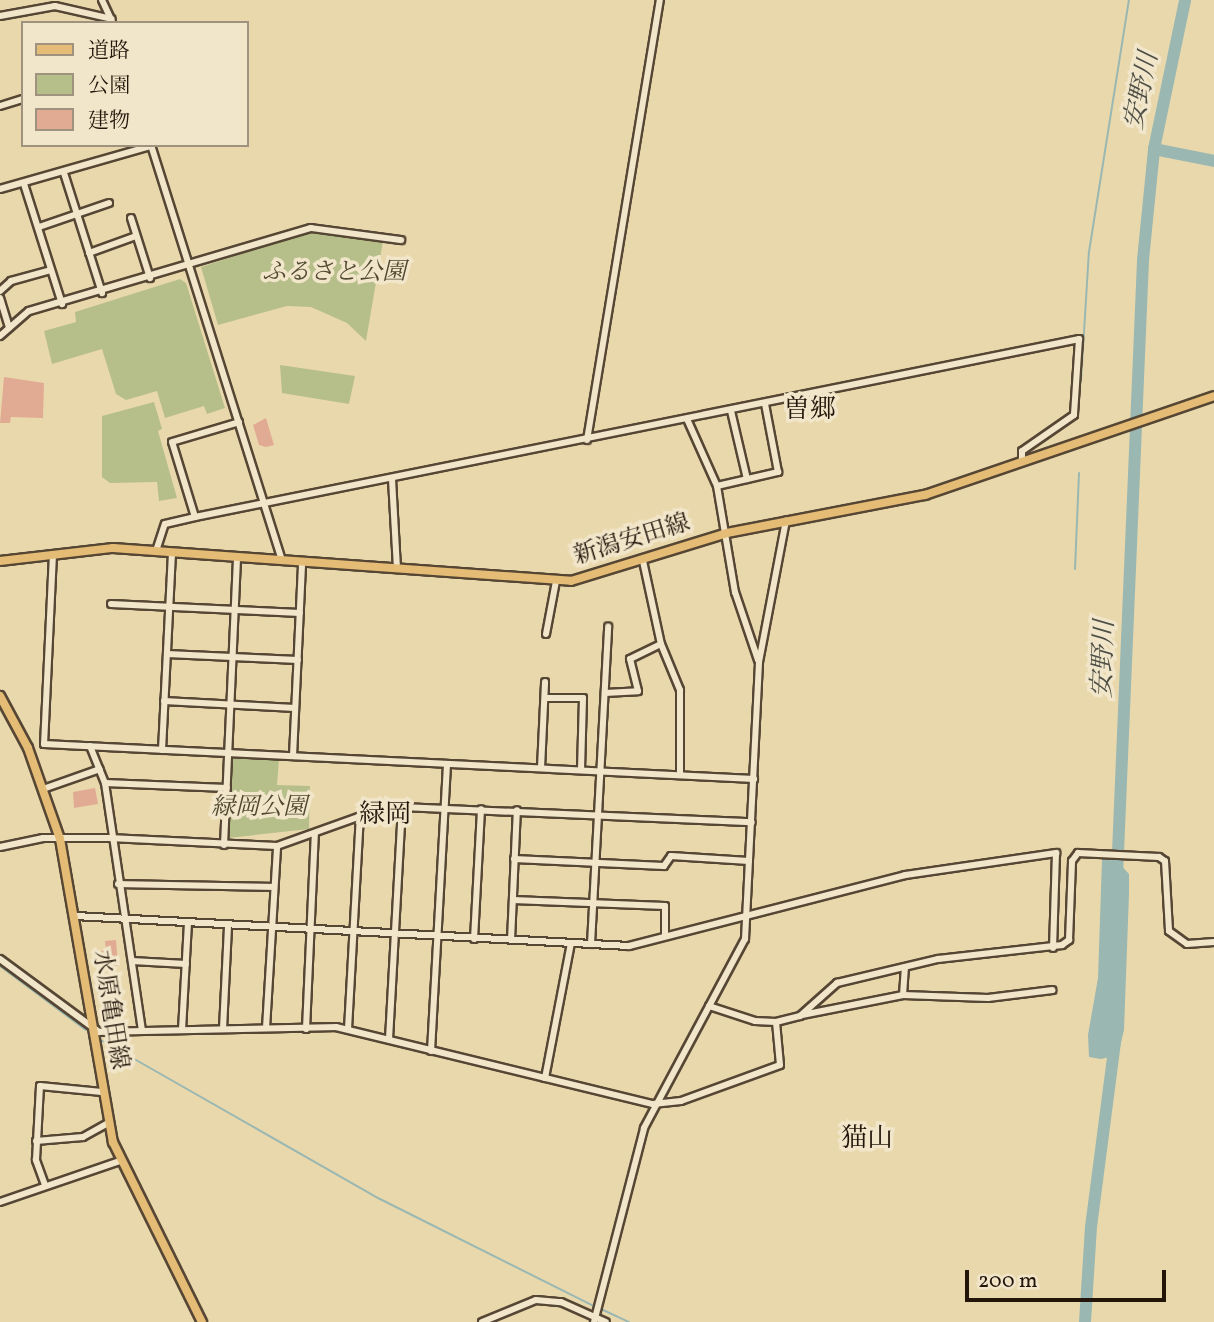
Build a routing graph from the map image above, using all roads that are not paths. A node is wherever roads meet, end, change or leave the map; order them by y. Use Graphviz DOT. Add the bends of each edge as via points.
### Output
graph roads {
  1 [pos="102,0"];
  2 [pos="660,0"];
  3 [pos="0,16"];
  4 [pos="112,21"];
  5 [pos="21,100"];
  6 [pos="0,106"];
  7 [pos="148,147"];
  8 [pos="151,147"];
  9 [pos="64,173"];
  10 [pos="24,184"];
  11 [pos="0,190"];
  12 [pos="109,203"];
  13 [pos="77,215"];
  14 [pos="131,218"];
  15 [pos="39,228"];
  16 [pos="136,236"];
  17 [pos="401,240"];
  18 [pos="89,253"];
  19 [pos="189,265"];
  20 [pos="51,270"];
  21 [pos="150,278"];
  22 [pos="0,291"];
  23 [pos="102,293"];
  24 [pos="0,298"];
  25 [pos="62,304"];
  26 [pos="9,328"];
  27 [pos="0,336"];
  28 [pos="1214,396"];
  29 [pos="765,404"];
  30 [pos="731,411"];
  31 [pos="687,419"];
  32 [pos="239,422"];
  33 [pos="587,440"];
  34 [pos="1022,462"];
  35 [pos="392,479"];
  36 [pos="747,479"];
  37 [pos="717,486"];
  38 [pos="265,503"];
  39 [pos="195,517"];
  40 [pos="786,521"];
  41 [pos="727,533"];
  42 [pos="156,551"];
  43 [pos="53,552"];
  44 [pos="172,552"];
  45 [pos="237,557"];
  46 [pos="282,560"];
  47 [pos="0,561"];
  48 [pos="643,561"];
  49 [pos="302,564"];
  50 [pos="397,569"];
  51 [pos="556,580"];
  52 [pos="111,604"];
  53 [pos="169,607"];
  54 [pos="235,609"];
  55 [pos="300,613"];
  56 [pos="608,626"];
  57 [pos="546,634"];
  58 [pos="661,644"];
  59 [pos="167,654"];
  60 [pos="233,657"];
  61 [pos="298,660"];
  62 [pos="759,662"];
  63 [pos="545,682"];
  64 [pos="605,693"];
  65 [pos="0,696"];
  66 [pos="546,698"];
  67 [pos="164,701"];
  68 [pos="230,706"];
  69 [pos="295,708"];
  70 [pos="90,746"];
  71 [pos="162,750"];
  72 [pos="228,753"];
  73 [pos="293,756"];
  74 [pos="447,764"];
  75 [pos="541,768"];
  76 [pos="100,769"];
  77 [pos="581,770"];
  78 [pos="600,771"];
  79 [pos="680,775"];
  80 [pos="754,779"];
  81 [pos="105,783"];
  82 [pos="227,788"];
  83 [pos="43,789"];
  84 [pos="402,807"];
  85 [pos="443,808"];
  86 [pos="481,809"];
  87 [pos="516,810"];
  88 [pos="598,814"];
  89 [pos="360,816"];
  90 [pos="752,822"];
  91 [pos="315,834"];
  92 [pos="109,838"];
  93 [pos="60,839"];
  94 [pos="224,845"];
  95 [pos="277,846"];
  96 [pos="0,847"];
  97 [pos="514,859"];
  98 [pos="749,861"];
  99 [pos="596,863"];
  100 [pos="118,884"];
  101 [pos="274,887"];
  102 [pos="513,900"];
  103 [pos="593,903"];
  104 [pos="747,914"];
  105 [pos="75,916"];
  106 [pos="125,917"];
  107 [pos="188,924"];
  108 [pos="228,925"];
  109 [pos="272,926"];
  110 [pos="313,929"];
  111 [pos="353,932"];
  112 [pos="394,933"];
  113 [pos="665,935"];
  114 [pos="436,936"];
  115 [pos="474,939"];
  116 [pos="511,940"];
  117 [pos="1214,942"];
  118 [pos="571,943"];
  119 [pos="591,944"];
  120 [pos="1053,948"];
  121 [pos="0,959"];
  122 [pos="132,961"];
  123 [pos="186,964"];
  124 [pos="905,967"];
  125 [pos="1053,990"];
  126 [pos="903,995"];
  127 [pos="709,1006"];
  128 [pos="800,1016"];
  129 [pos="776,1022"];
  130 [pos="266,1028"];
  131 [pos="93,1029"];
  132 [pos="223,1029"];
  133 [pos="306,1029"];
  134 [pos="348,1029"];
  135 [pos="142,1030"];
  136 [pos="183,1030"];
  137 [pos="388,1039"];
  138 [pos="431,1051"];
  139 [pos="545,1078"];
  140 [pos="102,1091"];
  141 [pos="653,1104"];
  142 [pos="108,1124"];
  143 [pos="36,1142"];
  144 [pos="120,1160"];
  145 [pos="45,1185"];
  146 [pos="0,1202"];
  147 [pos="595,1320"];
  148 [pos="202,1322"];
  149 [pos="482,1322"];
  150 [pos="606,1322"];
  1 -- 4 [label="street"];
  2 -- 33 [label="street"];
  3 -- 4 [label="street" via="55,6"];
  5 -- 6 [label="street"];
  7 -- 9 [label="street"];
  8 -- 19 [label="street"];
  9 -- 10 [label="street"];
  9 -- 13 [label="street"];
  10 -- 11 [label="street"];
  10 -- 15 [label="street"];
  12 -- 13 [label="street"];
  13 -- 15 [label="street"];
  13 -- 18 [label="street"];
  14 -- 16 [label="street"];
  15 -- 20 [label="street"];
  16 -- 18 [label="street"];
  16 -- 21 [label="street"];
  17 -- 19 [label="street" via="311,228"];
  18 -- 23 [label="street"];
  19 -- 21 [label="street"];
  19 -- 32 [label="street"];
  20 -- 22 [label="street" via="11,281"];
  20 -- 25 [label="street"];
  21 -- 23 [label="street"];
  23 -- 25 [label="street"];
  24 -- 26 [label="street"];
  25 -- 26 [label="street" via="29,311"];
  26 -- 27 [label="street"];
  28 -- 34 [label="main road, 新潟安田線"];
  29 -- 30 [label="street"];
  29 -- 34 [label="street" via="1079,339 1074,415 1022,451"];
  29 -- 36 [label="street" via="778,472"];
  30 -- 31 [label="street"];
  30 -- 36 [label="street"];
  31 -- 33 [label="street"];
  31 -- 37 [label="street"];
  32 -- 38 [label="street"];
  32 -- 39 [label="street" via="172,442"];
  33 -- 35 [label="street"];
  34 -- 40 [label="main road, 新潟安田線" via="914,498"];
  35 -- 38 [label="street"];
  35 -- 50 [label="street"];
  36 -- 37 [label="street"];
  37 -- 41 [label="street"];
  38 -- 39 [label="street"];
  38 -- 46 [label="street"];
  39 -- 42 [label="street" via="165,524"];
  40 -- 41 [label="main road, 新潟安田線"];
  40 -- 62 [label="street"];
  41 -- 48 [label="main road, 新潟安田線"];
  41 -- 62 [label="street" via="735,592"];
  42 -- 43 [label="main road, 新潟安田線"];
  42 -- 44 [label="main road, 新潟安田線"];
  43 -- 47 [label="main road, 新潟安田線"];
  43 -- 70 [label="street" via="44,744"];
  44 -- 45 [label="main road, 新潟安田線"];
  44 -- 53 [label="street"];
  45 -- 46 [label="main road, 新潟安田線"];
  45 -- 54 [label="street"];
  46 -- 49 [label="main road, 新潟安田線"];
  48 -- 51 [label="main road, 新潟安田線" via="590,577"];
  48 -- 58 [label="street"];
  49 -- 50 [label="main road, 新潟安田線"];
  49 -- 55 [label="street"];
  50 -- 51 [label="main road, 新潟安田線"];
  51 -- 57 [label="street"];
  52 -- 53 [label="street"];
  53 -- 54 [label="street"];
  53 -- 59 [label="street"];
  54 -- 55 [label="street"];
  54 -- 60 [label="street"];
  55 -- 61 [label="street"];
  56 -- 64 [label="street"];
  58 -- 64 [label="street" via="630,659 638,691"];
  58 -- 79 [label="street" via="680,690"];
  59 -- 60 [label="street"];
  59 -- 67 [label="street"];
  60 -- 61 [label="street"];
  60 -- 68 [label="street"];
  61 -- 69 [label="street"];
  62 -- 80 [label="street"];
  63 -- 66 [label="street"];
  64 -- 78 [label="street"];
  65 -- 83 [label="main road, 水原亀田線"];
  66 -- 75 [label="street"];
  66 -- 77 [label="street" via="583,698"];
  67 -- 68 [label="street"];
  67 -- 71 [label="street"];
  68 -- 69 [label="street"];
  68 -- 72 [label="street"];
  69 -- 73 [label="street"];
  70 -- 71 [label="street"];
  70 -- 76 [label="street"];
  71 -- 72 [label="street"];
  72 -- 73 [label="street"];
  72 -- 82 [label="street"];
  73 -- 74 [label="street"];
  74 -- 75 [label="street"];
  74 -- 85 [label="street"];
  75 -- 77 [label="street"];
  76 -- 81 [label="street"];
  76 -- 83 [label="street"];
  77 -- 78 [label="street"];
  78 -- 79 [label="street"];
  78 -- 88 [label="street"];
  79 -- 80 [label="street"];
  80 -- 90 [label="street"];
  81 -- 82 [label="street"];
  81 -- 92 [label="street"];
  82 -- 94 [label="street"];
  83 -- 93 [label="main road, 水原亀田線"];
  84 -- 85 [label="street"];
  84 -- 89 [label="street"];
  84 -- 112 [label="street"];
  85 -- 86 [label="street"];
  85 -- 114 [label="street"];
  86 -- 87 [label="street"];
  86 -- 115 [label="street"];
  87 -- 88 [label="street"];
  87 -- 97 [label="street"];
  88 -- 90 [label="street"];
  88 -- 99 [label="street"];
  89 -- 91 [label="street"];
  89 -- 111 [label="street"];
  90 -- 98 [label="street"];
  91 -- 95 [label="street"];
  91 -- 110 [label="street"];
  92 -- 93 [label="street"];
  92 -- 94 [label="street"];
  92 -- 100 [label="street"];
  93 -- 96 [label="street"];
  93 -- 105 [label="main road, 水原亀田線"];
  94 -- 95 [label="street"];
  95 -- 101 [label="street"];
  97 -- 99 [label="street"];
  97 -- 102 [label="street"];
  98 -- 99 [label="street" via="671,856 664,866"];
  98 -- 104 [label="street"];
  99 -- 103 [label="street"];
  100 -- 101 [label="street"];
  100 -- 106 [label="street"];
  101 -- 109 [label="street"];
  102 -- 103 [label="street"];
  102 -- 116 [label="street"];
  103 -- 113 [label="street" via="665,906"];
  103 -- 119 [label="street"];
  104 -- 113 [label="street"];
  104 -- 120 [label="street" via="905,875 1056,853"];
  104 -- 127 [label="street" via="745,939"];
  105 -- 106 [label="street"];
  105 -- 131 [label="main road, 水原亀田線"];
  106 -- 107 [label="street"];
  106 -- 122 [label="street"];
  107 -- 108 [label="street"];
  107 -- 123 [label="street"];
  108 -- 109 [label="street"];
  108 -- 132 [label="street"];
  109 -- 110 [label="street"];
  109 -- 130 [label="street"];
  110 -- 111 [label="street"];
  110 -- 133 [label="street"];
  111 -- 112 [label="street"];
  111 -- 134 [label="street"];
  112 -- 114 [label="street"];
  112 -- 137 [label="street"];
  113 -- 119 [label="street" via="629,946"];
  114 -- 115 [label="street"];
  114 -- 138 [label="street"];
  115 -- 116 [label="street"];
  116 -- 118 [label="street"];
  117 -- 120 [label="street" via="1187,944 1169,931 1165,861 1159,857 1078,853 1072,861 1069,940"];
  118 -- 119 [label="street"];
  118 -- 139 [label="street"];
  120 -- 124 [label="street"];
  121 -- 131 [label="street"];
  122 -- 123 [label="street"];
  122 -- 135 [label="street"];
  123 -- 136 [label="street"];
  124 -- 126 [label="street"];
  124 -- 128 [label="street" via="837,984"];
  125 -- 126 [label="street" via="988,998"];
  126 -- 128 [label="street"];
  127 -- 129 [label="street" via="755,1021"];
  127 -- 141 [label="street"];
  128 -- 129 [label="street"];
  129 -- 141 [label="street" via="779,1065 681,1101"];
  130 -- 132 [label="street"];
  130 -- 133 [label="street"];
  131 -- 135 [label="street"];
  131 -- 140 [label="main road, 水原亀田線"];
  132 -- 136 [label="street"];
  133 -- 134 [label="street"];
  134 -- 137 [label="street"];
  135 -- 136 [label="street"];
  137 -- 138 [label="street"];
  138 -- 139 [label="street"];
  139 -- 141 [label="street"];
  140 -- 142 [label="main road, 水原亀田線"];
  140 -- 143 [label="street" via="40,1086"];
  141 -- 147 [label="street"];
  142 -- 143 [label="street" via="83,1137"];
  142 -- 144 [label="main road, 水原亀田線"];
  143 -- 145 [label="street"];
  144 -- 145 [label="street"];
  144 -- 148 [label="main road, 水原亀田線"];
  145 -- 146 [label="street"];
  147 -- 149 [label="street" via="561,1302 536,1300"];
  147 -- 150 [label="street"];
}
